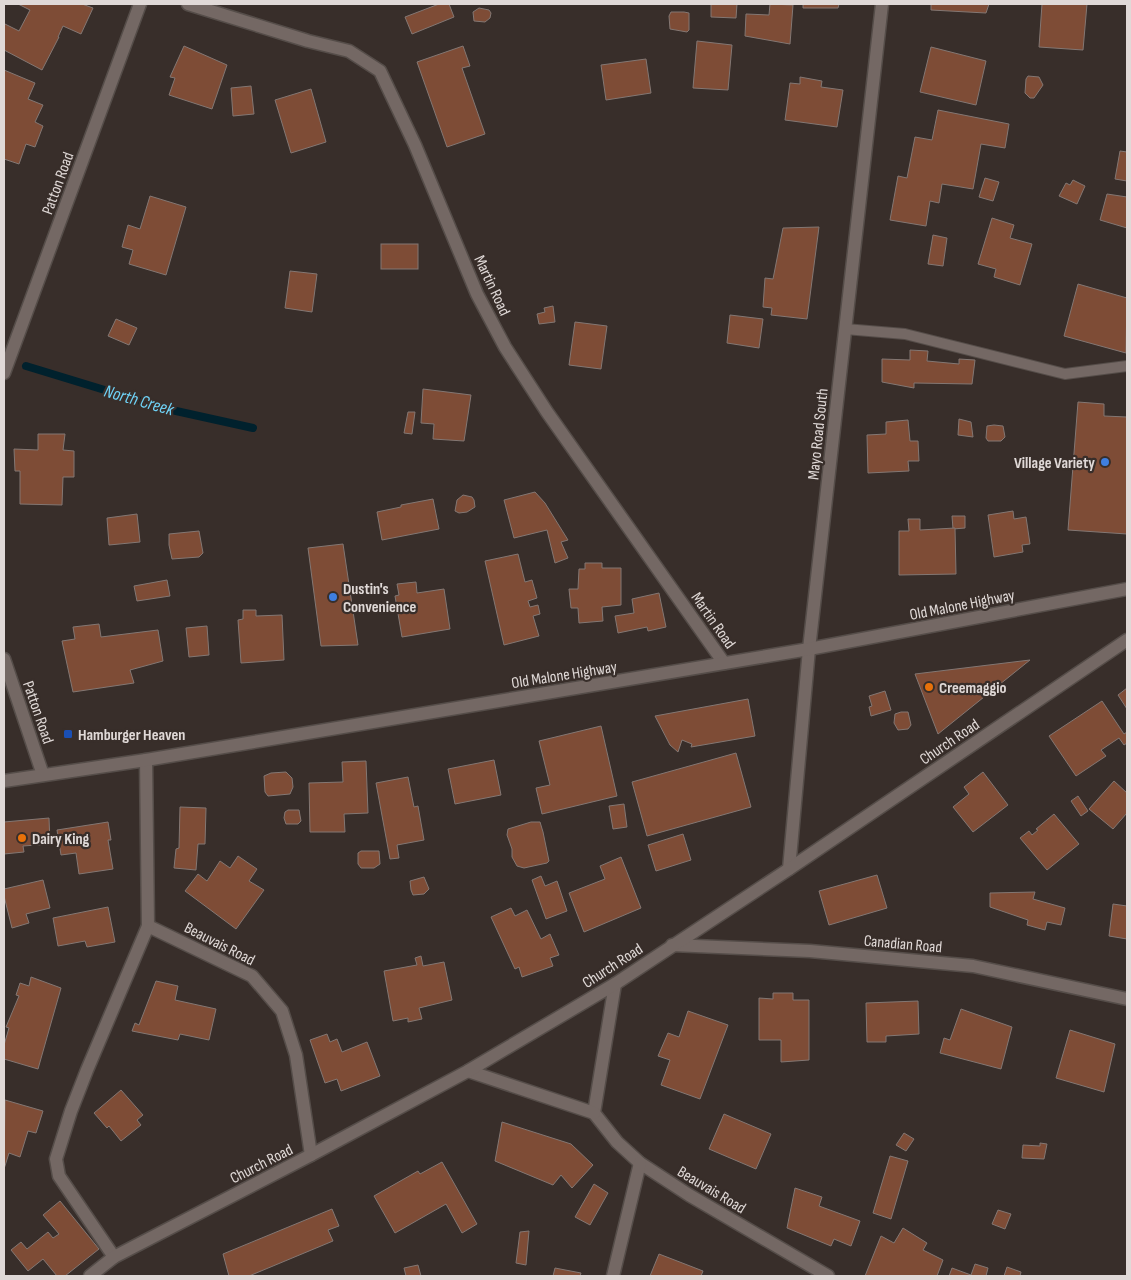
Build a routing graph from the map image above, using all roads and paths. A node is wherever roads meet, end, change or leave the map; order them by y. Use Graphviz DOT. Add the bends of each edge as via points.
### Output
graph roads {
  1 [pos="140,4"];
  2 [pos="188,4"];
  3 [pos="882,4"];
  4 [pos="845,329"];
  5 [pos="1127,366"];
  6 [pos="4,373"];
  7 [pos="1127,589"];
  8 [pos="1127,640"];
  9 [pos="809,649"];
  10 [pos="4,660"];
  11 [pos="724,663"];
  12 [pos="146,760"];
  13 [pos="43,775"];
  14 [pos="4,780"];
  15 [pos="789,869"];
  16 [pos="148,926"];
  17 [pos="672,945"];
  18 [pos="615,984"];
  19 [pos="1127,999"];
  20 [pos="468,1071"];
  21 [pos="594,1113"];
  22 [pos="311,1155"];
  23 [pos="640,1163"];
  24 [pos="114,1257"];
  25 [pos="90,1276"];
  26 [pos="613,1276"];
  27 [pos="828,1276"];
  1 -- 6 [label="street, Patton Road"];
  2 -- 11 [label="street, Martin Road" via="349,51 380,71 415,145 477,294 505,347 547,412"];
  3 -- 4 [label="street, Mayo Road South"];
  4 -- 5 [label="lane" via="906,334 1065,374"];
  4 -- 9 [label="street, Mayo Road South"];
  7 -- 9 [label="street, Old Malone Highway"];
  8 -- 15 [label="street, Church Road"];
  9 -- 11 [label="street, Old Malone Highway"];
  9 -- 15 [label="street, Mayo Road South"];
  10 -- 13 [label="street, Patton Road"];
  11 -- 12 [label="street, Old Malone Highway"];
  12 -- 13 [label="street, Old Malone Highway"];
  12 -- 16 [label="street"];
  13 -- 14 [label="street, Old Malone Highway"];
  15 -- 17 [label="street, Church Road"];
  16 -- 22 [label="street, Beauvais Road" via="252,976 282,1011 296,1055"];
  16 -- 24 [label="street" via="87,1070 56,1160 58,1176"];
  17 -- 18 [label="street, Church Road"];
  17 -- 19 [label="street, Canadian Road" via="810,951 974,966"];
  18 -- 20 [label="street, Church Road"];
  18 -- 21 [label="street"];
  20 -- 21 [label="street"];
  20 -- 22 [label="street, Church Road"];
  21 -- 23 [label="street, Beauvais Road" via="617,1142"];
  22 -- 24 [label="street, Church Road"];
  23 -- 26 [label="street"];
  23 -- 27 [label="street, Beauvais Road" via="688,1195"];
  24 -- 25 [label="street, Church Road"];
}
